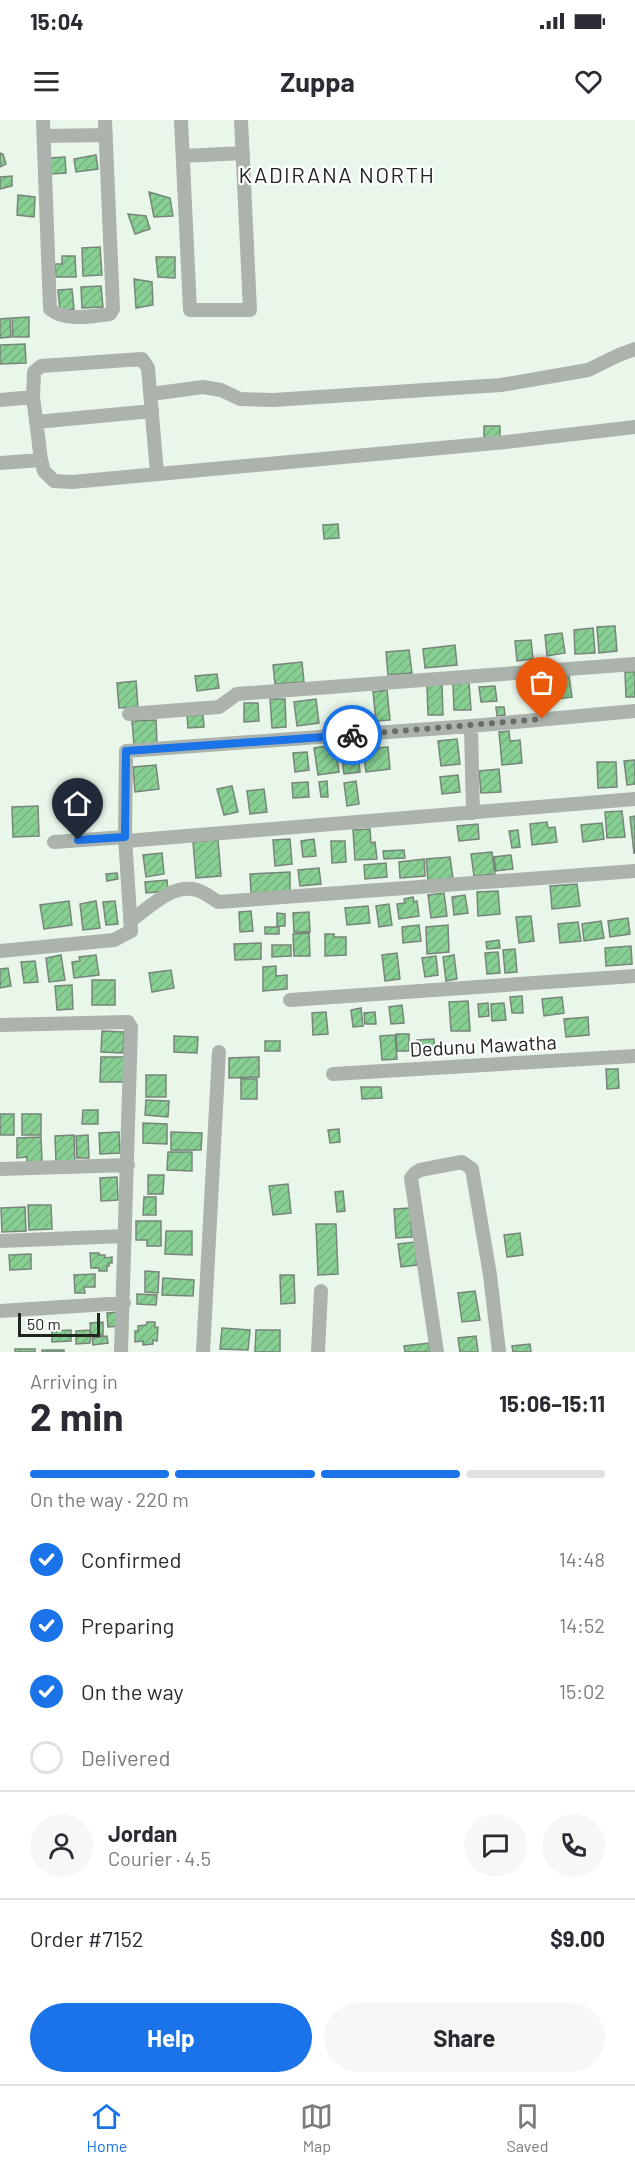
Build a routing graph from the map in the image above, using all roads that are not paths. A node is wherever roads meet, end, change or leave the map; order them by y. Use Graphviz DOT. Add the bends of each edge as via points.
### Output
graph roads {
  1 [pos="43,120"];
  2 [pos="105,120"];
  3 [pos="181,120"];
  4 [pos="241,120"];
  5 [pos="106,135"];
  6 [pos="44,136"];
  7 [pos="243,153"];
  8 [pos="183,156"];
  9 [pos="635,350"];
  10 [pos="151,394"];
  11 [pos="33,397"];
  12 [pos="0,400"];
  13 [pos="152,411"];
  14 [pos="36,422"];
  15 [pos="635,427"];
  16 [pos="41,460"];
  17 [pos="0,463"];
  18 [pos="157,474"];
  19 [pos="635,664"];
  20 [pos="635,711"];
  21 [pos="129,714"];
  22 [pos="471,726"];
  23 [pos="635,799"];
  24 [pos="473,813"];
  25 [pos="126,839"];
  26 [pos="54,842"];
  27 [pos="635,871"];
  28 [pos="130,921"];
  29 [pos="0,951"];
  30 [pos="635,976"];
  31 [pos="290,1000"];
  32 [pos="0,1025"];
  33 [pos="219,1052"];
  34 [pos="635,1056"];
  35 [pos="333,1074"];
  36 [pos="128,1165"];
  37 [pos="0,1169"];
  38 [pos="125,1236"];
  39 [pos="0,1241"];
  40 [pos="321,1292"];
  41 [pos="124,1303"];
  42 [pos="0,1311"];
  43 [pos="121,1352"];
  44 [pos="203,1352"];
  45 [pos="318,1352"];
  46 [pos="437,1352"];
  47 [pos="499,1352"];
  1 -- 6 [label="street"];
  2 -- 5 [label="street"];
  3 -- 8 [label="street"];
  4 -- 7 [label="street"];
  5 -- 6 [label="street"];
  5 -- 6 [label="street" via="113,302 110,314 87,316 57,315 50,309"];
  7 -- 8 [label="street"];
  7 -- 8 [label="street" via="250,310 190,310"];
  9 -- 10 [label="street" via="588,370 501,385 273,400 240,399 203,387"];
  10 -- 11 [label="street" via="148,368 138,358 41,366 34,372"];
  10 -- 13 [label="street"];
  11 -- 12 [label="street"];
  11 -- 14 [label="street"];
  13 -- 14 [label="street"];
  13 -- 18 [label="street"];
  14 -- 16 [label="street"];
  15 -- 18 [label="street"];
  16 -- 17 [label="street"];
  16 -- 18 [label="street" via="44,471 54,481"];
  19 -- 21 [label="street" via="237,694 219,707"];
  20 -- 22 [label="street"];
  22 -- 24 [label="street"];
  22 -- 25 [label="street" via="126,751"];
  23 -- 24 [label="street"];
  24 -- 25 [label="street"];
  25 -- 26 [label="street"];
  25 -- 28 [label="street"];
  27 -- 28 [label="street" via="218,902 198,890 182,889 161,898"];
  28 -- 29 [label="street" via="130,931 114,940"];
  30 -- 31 [label="street"];
  32 -- 36 [label="street" via="128,1022"];
  33 -- 44 [label="street"];
  34 -- 35 [label="street, Dedunu Mawatha"];
  36 -- 37 [label="street"];
  36 -- 38 [label="street"];
  38 -- 39 [label="street"];
  38 -- 41 [label="street"];
  40 -- 45 [label="street"];
  41 -- 42 [label="street"];
  41 -- 43 [label="street"];
  46 -- 47 [label="street" via="411,1178 420,1170 462,1162 472,1169"];
}
